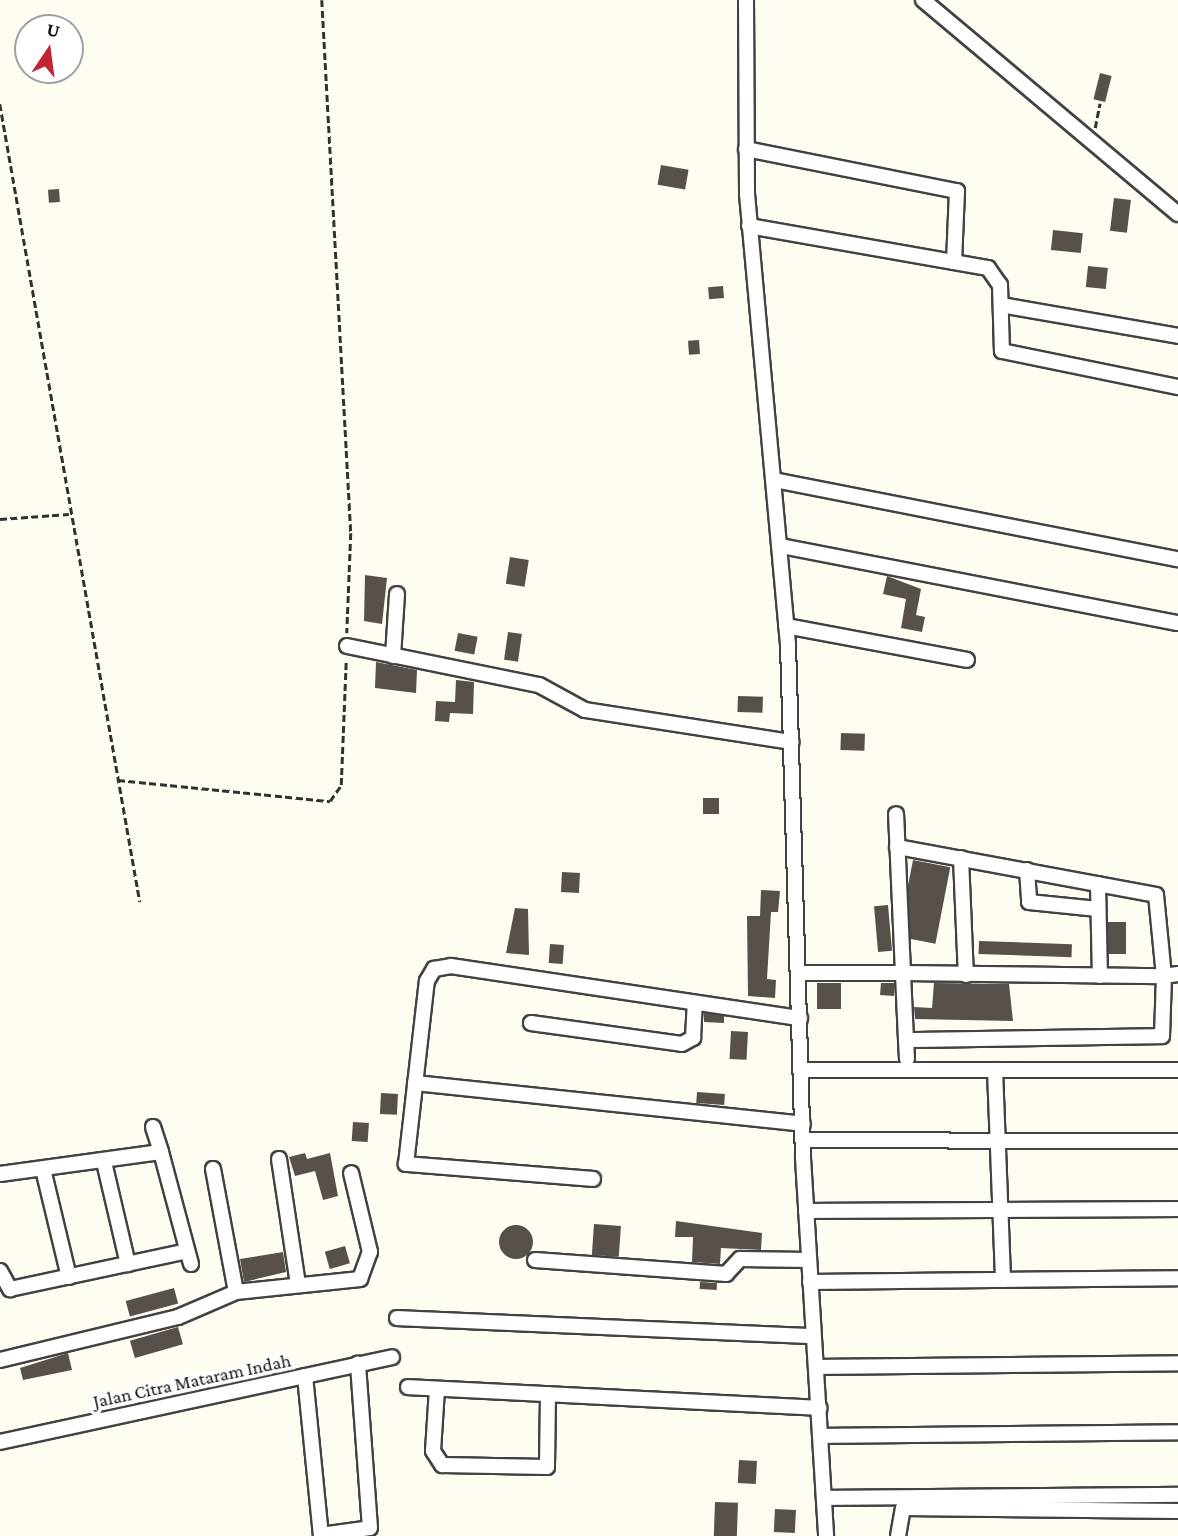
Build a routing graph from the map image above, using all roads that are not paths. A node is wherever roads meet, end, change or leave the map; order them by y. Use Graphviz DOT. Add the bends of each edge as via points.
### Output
graph roads {
  1 [pos="746,0"];
  2 [pos="923,0"];
  3 [pos="746,149"];
  4 [pos="1178,214"];
  5 [pos="749,226"];
  6 [pos="954,262"];
  7 [pos="1001,305"];
  8 [pos="1178,336"];
  9 [pos="1178,387"];
  10 [pos="774,480"];
  11 [pos="781,546"];
  12 [pos="1178,559"];
  13 [pos="397,594"];
  14 [pos="1178,623"];
  15 [pos="786,626"];
  16 [pos="347,646"];
  17 [pos="393,656"];
  18 [pos="967,660"];
  19 [pos="792,742"];
  20 [pos="896,814"];
  21 [pos="897,847"];
  22 [pos="961,858"];
  23 [pos="1027,870"];
  24 [pos="1098,884"];
  25 [pos="1098,909"];
  26 [pos="799,973"];
  27 [pos="903,974"];
  28 [pos="966,975"];
  29 [pos="1171,975"];
  30 [pos="1100,976"];
  31 [pos="695,1004"];
  32 [pos="800,1018"];
  33 [pos="531,1023"];
  34 [pos="906,1041"];
  35 [pos="907,1059"];
  36 [pos="802,1070"];
  37 [pos="995,1070"];
  38 [pos="1178,1070"];
  39 [pos="420,1084"];
  40 [pos="803,1124"];
  41 [pos="153,1127"];
  42 [pos="803,1140"];
  43 [pos="997,1141"];
  44 [pos="1178,1141"];
  45 [pos="161,1152"];
  46 [pos="279,1159"];
  47 [pos="104,1162"];
  48 [pos="43,1169"];
  49 [pos="214,1169"];
  50 [pos="351,1173"];
  51 [pos="0,1174"];
  52 [pos="593,1179"];
  53 [pos="1178,1209"];
  54 [pos="1000,1210"];
  55 [pos="806,1211"];
  56 [pos="536,1260"];
  57 [pos="809,1260"];
  58 [pos="128,1264"];
  59 [pos="0,1271"];
  60 [pos="69,1277"];
  61 [pos="1178,1278"];
  62 [pos="1003,1280"];
  63 [pos="810,1282"];
  64 [pos="298,1285"];
  65 [pos="236,1292"];
  66 [pos="397,1318"];
  67 [pos="813,1336"];
  68 [pos="392,1357"];
  69 [pos="0,1360"];
  70 [pos="358,1363"];
  71 [pos="1178,1363"];
  72 [pos="819,1367"];
  73 [pos="305,1376"];
  74 [pos="408,1387"];
  75 [pos="437,1389"];
  76 [pos="548,1394"];
  77 [pos="819,1409"];
  78 [pos="1178,1432"];
  79 [pos="820,1436"];
  80 [pos="0,1442"];
  81 [pos="1178,1495"];
  82 [pos="824,1498"];
  83 [pos="1178,1511"];
  84 [pos="826,1536"];
  85 [pos="898,1536"];
  1 -- 3 [label="street"];
  2 -- 4 [label="street"];
  3 -- 5 [label="street"];
  3 -- 6 [label="street" via="957,191"];
  5 -- 6 [label="street"];
  5 -- 10 [label="street"];
  6 -- 7 [label="street" via="989,268 1000,285"];
  7 -- 8 [label="street"];
  7 -- 9 [label="street" via="1002,351"];
  10 -- 11 [label="street"];
  10 -- 12 [label="street"];
  11 -- 14 [label="street"];
  11 -- 15 [label="street"];
  13 -- 17 [label="street"];
  15 -- 18 [label="street"];
  15 -- 19 [label="street"];
  16 -- 17 [label="street"];
  17 -- 19 [label="street" via="549,688 585,710"];
  19 -- 26 [label="street"];
  20 -- 21 [label="street"];
  21 -- 22 [label="street"];
  21 -- 27 [label="street"];
  22 -- 23 [label="street"];
  22 -- 28 [label="street"];
  23 -- 24 [label="street"];
  23 -- 25 [label="street" via="1030,902"];
  24 -- 25 [label="street"];
  24 -- 29 [label="street" via="1160,899"];
  25 -- 30 [label="street"];
  26 -- 27 [label="street"];
  26 -- 32 [label="street"];
  27 -- 28 [label="street"];
  27 -- 34 [label="street"];
  28 -- 30 [label="street"];
  29 -- 30 [label="street"];
  29 -- 34 [label="street" via="1164,1031 1154,1041"];
  31 -- 32 [label="street"];
  31 -- 33 [label="street" via="693,1038 682,1044"];
  31 -- 39 [label="street" via="441,966 427,981"];
  32 -- 36 [label="street"];
  34 -- 35 [label="street"];
  36 -- 37 [label="street"];
  36 -- 40 [label="street"];
  37 -- 38 [label="street"];
  37 -- 43 [label="street"];
  39 -- 40 [label="street"];
  39 -- 52 [label="street" via="406,1164"];
  40 -- 42 [label="street"];
  41 -- 45 [label="street"];
  42 -- 43 [label="street"];
  42 -- 55 [label="street"];
  43 -- 44 [label="street"];
  43 -- 54 [label="street"];
  45 -- 47 [label="street"];
  45 -- 58 [label="street" via="189,1258"];
  46 -- 64 [label="street"];
  47 -- 48 [label="street"];
  47 -- 58 [label="street"];
  48 -- 51 [label="street"];
  48 -- 60 [label="street"];
  49 -- 65 [label="street"];
  50 -- 64 [label="street" via="368,1268 354,1281"];
  53 -- 54 [label="street"];
  54 -- 55 [label="street"];
  54 -- 62 [label="street"];
  55 -- 57 [label="street"];
  56 -- 57 [label="street" via="726,1274 740,1259"];
  57 -- 63 [label="street"];
  58 -- 60 [label="street"];
  59 -- 60 [label="street" via="5,1289"];
  61 -- 62 [label="street"];
  62 -- 63 [label="street"];
  63 -- 67 [label="street"];
  64 -- 65 [label="street"];
  65 -- 69 [label="street" via="178,1317"];
  66 -- 67 [label="street"];
  67 -- 72 [label="street"];
  68 -- 70 [label="street, Jalan Citra Mataram Indah"];
  70 -- 73 [label="street, Jalan Citra Mataram Indah"];
  70 -- 73 [label="street" via="370,1528 321,1535"];
  71 -- 72 [label="street"];
  72 -- 77 [label="street"];
  73 -- 80 [label="street, Jalan Citra Mataram Indah"];
  74 -- 75 [label="street"];
  75 -- 76 [label="street"];
  75 -- 76 [label="street" via="433,1451 442,1465 547,1467"];
  76 -- 77 [label="street"];
  77 -- 79 [label="street"];
  78 -- 79 [label="street"];
  79 -- 82 [label="street"];
  81 -- 82 [label="street"];
  82 -- 84 [label="street"];
  83 -- 85 [label="street" via="903,1508"];
}
